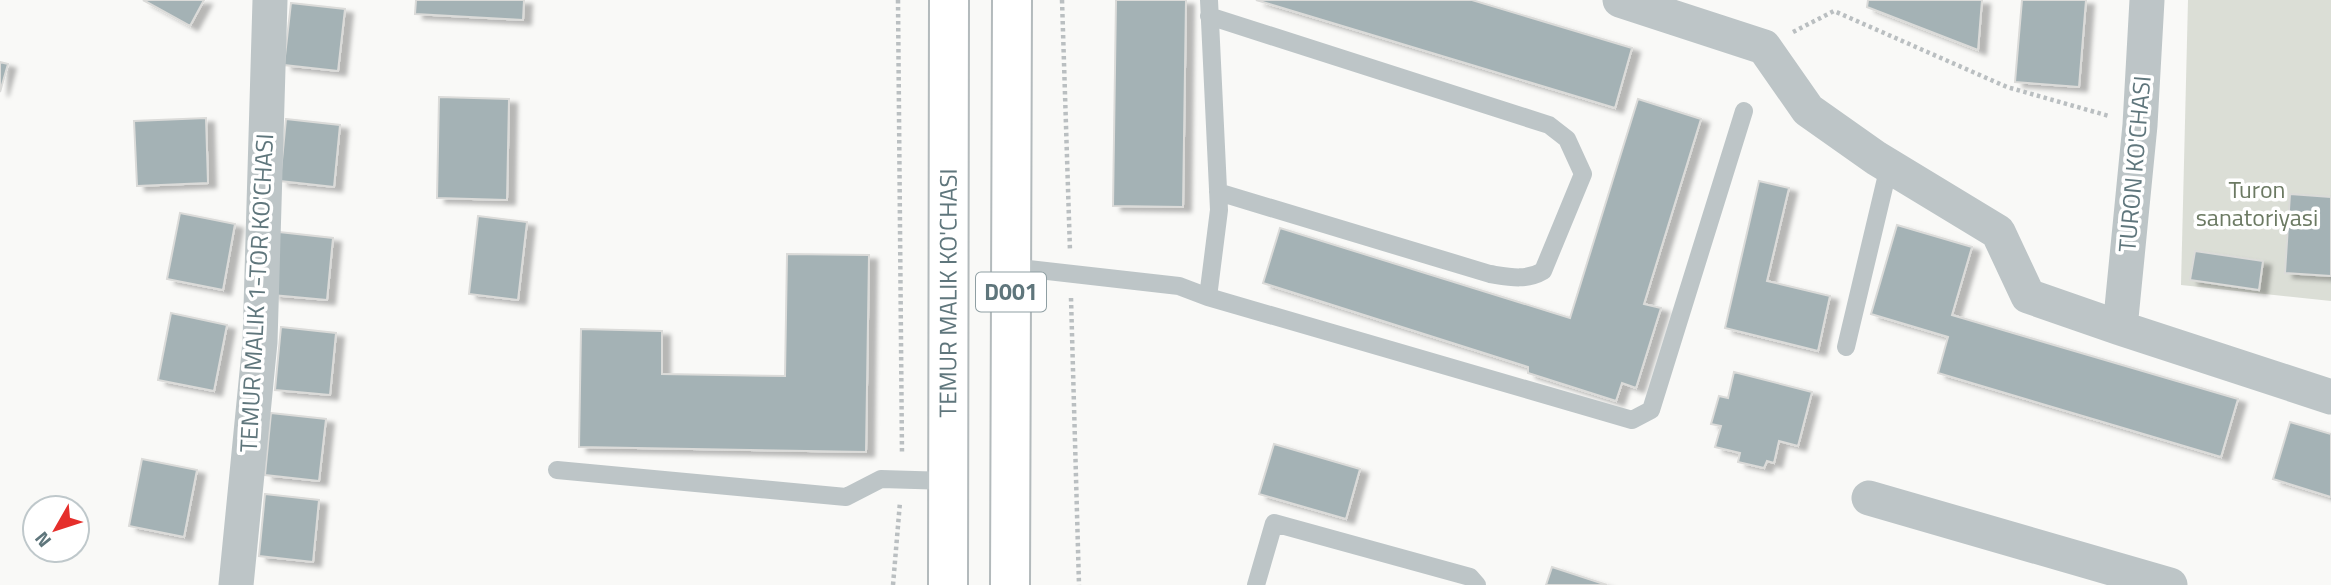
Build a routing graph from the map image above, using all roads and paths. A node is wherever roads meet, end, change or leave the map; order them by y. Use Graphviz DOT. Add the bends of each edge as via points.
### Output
graph roads {
  1 [pos="270,0"];
  2 [pos="898,0"];
  3 [pos="949,0"];
  4 [pos="1012,0"];
  5 [pos="1620,0"];
  6 [pos="2147,0"];
  7 [pos="1209,8"];
  8 [pos="1764,47"];
  9 [pos="1744,111"];
  10 [pos="2140,125"];
  11 [pos="1888,166"];
  12 [pos="1218,192"];
  13 [pos="1011,267"];
  14 [pos="1208,297"];
  15 [pos="2120,328"];
  16 [pos="1846,347"];
  17 [pos="2331,397"];
  18 [pos="558,470"];
  19 [pos="902,480"];
  20 [pos="948,481"];
  21 [pos="1868,498"];
  22 [pos="236,585"];
  23 [pos="893,585"];
  24 [pos="948,585"];
  25 [pos="1010,585"];
  26 [pos="1256,585"];
  27 [pos="1477,585"];
  28 [pos="2170,585"];
  1 -- 22 [label="street, TEMUR MALIK 1-TOR KO'CHASI" via="260,342"];
  2 -- 19 [label="path"];
  3 -- 20 [label="highway, TEMUR MALIK KO'CHASI / D001"];
  4 -- 13 [label="highway, D001"];
  5 -- 8 [label="street"];
  6 -- 10 [label="street, TURON KO'CHASI"];
  7 -- 12 [label="lane"];
  7 -- 12 [label="lane" via="1549,125 1567,139 1583,174 1543,271 1517,279"];
  8 -- 10 [label="path" via="1834,11 2007,87"];
  8 -- 11 [label="street" via="1808,110"];
  9 -- 14 [label="lane" via="1651,410 1632,420"];
  10 -- 15 [label="street, TURON KO'CHASI"];
  11 -- 15 [label="street" via="1998,232 2028,296"];
  11 -- 16 [label="lane"];
  12 -- 14 [label="lane"];
  13 -- 14 [label="lane" via="1179,286"];
  13 -- 25 [label="highway, D001"];
  15 -- 17 [label="street"];
  18 -- 19 [label="lane" via="846,497 881,479"];
  19 -- 20 [label="lane"];
  19 -- 23 [label="path"];
  20 -- 24 [label="highway, TEMUR MALIK KO'CHASI / D001"];
  21 -- 28 [label="street"];
  26 -- 27 [label="lane" via="1274,523 1470,577"];
}
